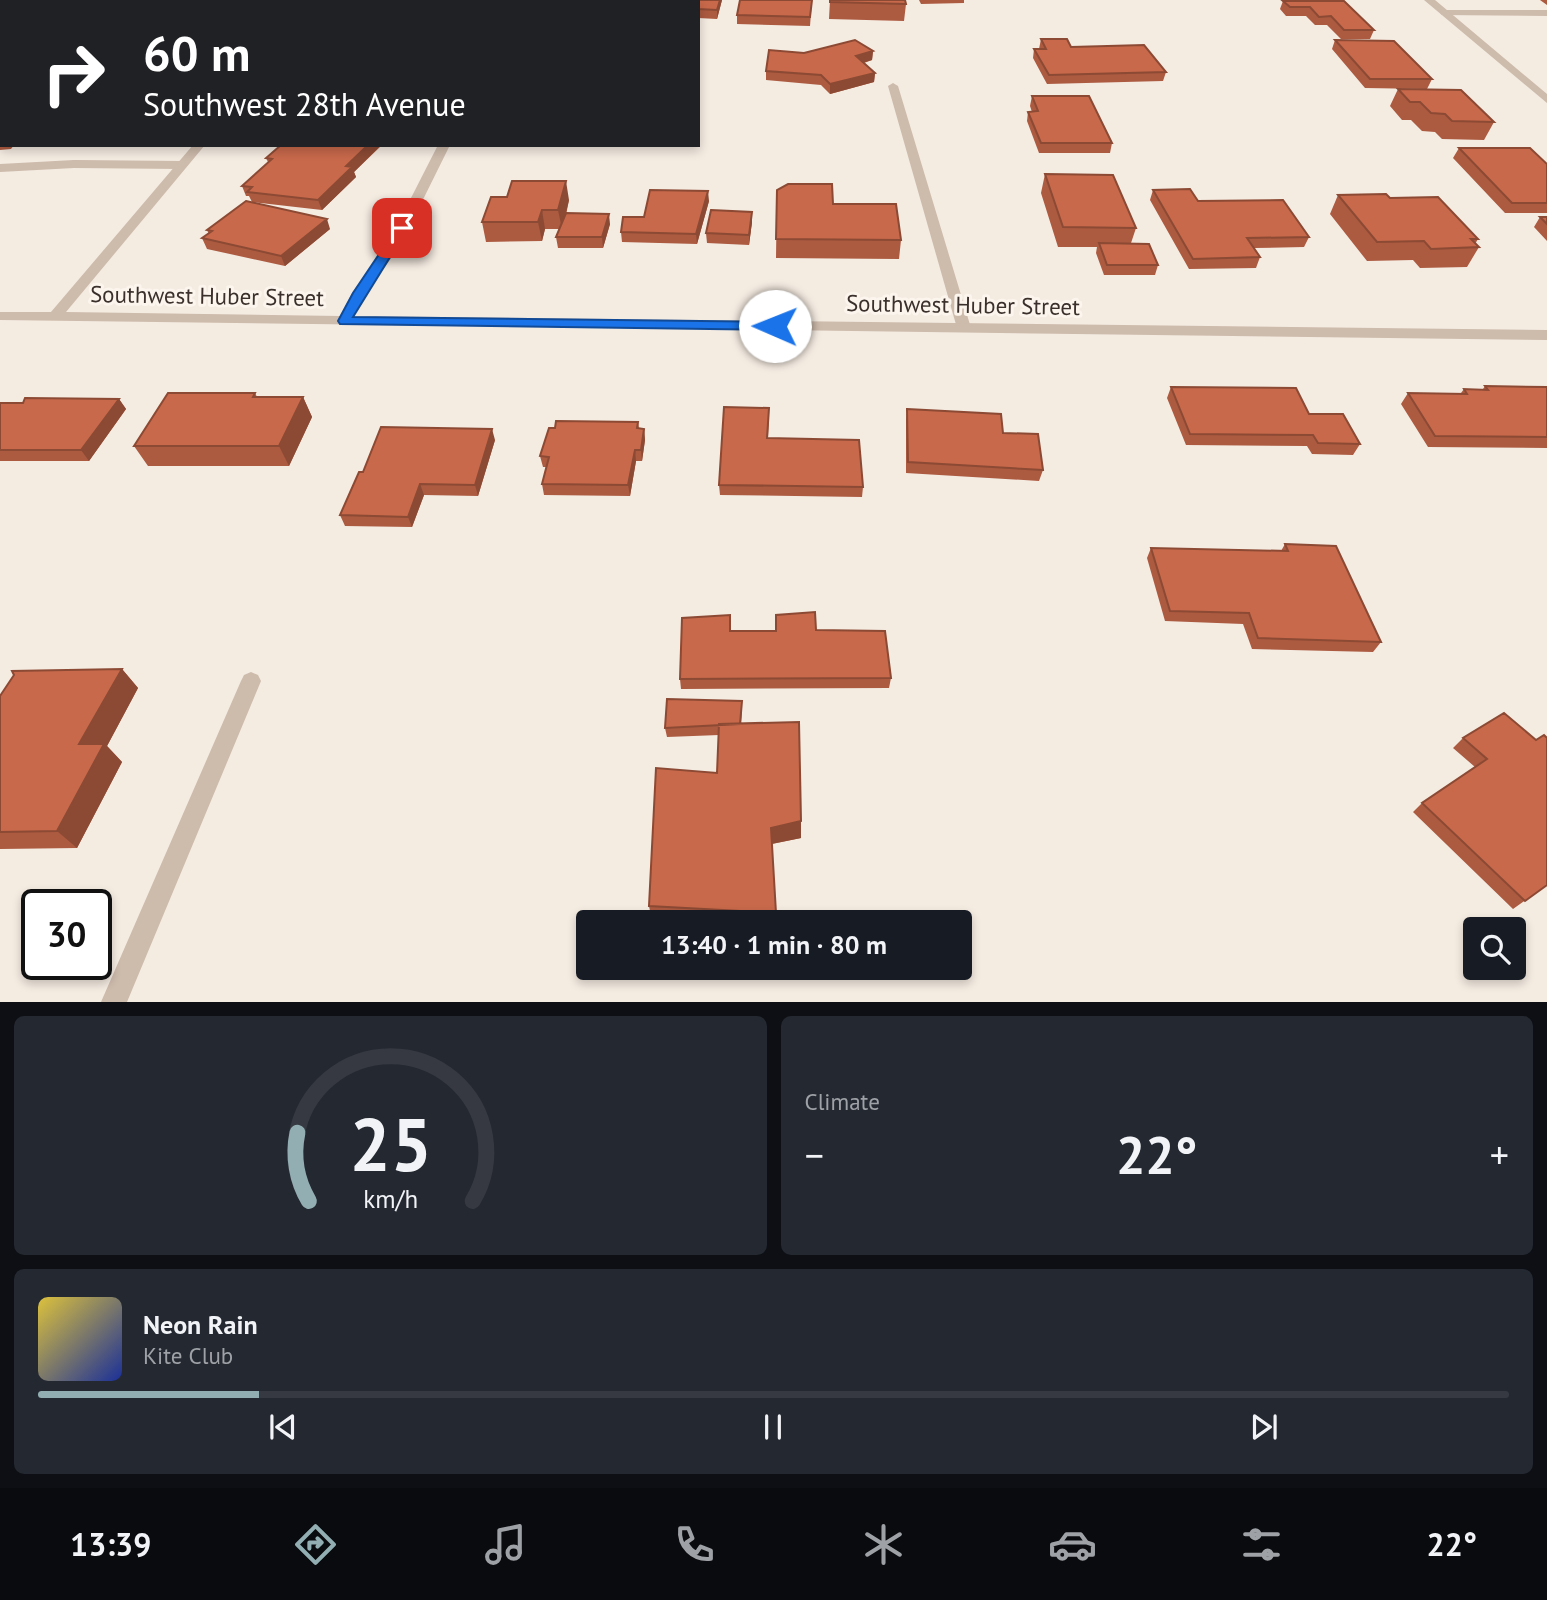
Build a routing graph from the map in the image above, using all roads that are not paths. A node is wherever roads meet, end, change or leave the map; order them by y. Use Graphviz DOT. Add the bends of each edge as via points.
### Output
graph roads {
  1 [pos="1429,0"];
  2 [pos="1445,13"];
  3 [pos="1547,13"];
  4 [pos="892,86"];
  5 [pos="1547,100"];
  6 [pos="197,147"];
  7 [pos="443,147"];
  8 [pos="182,165"];
  9 [pos="0,168"];
  10 [pos="0,316"];
  11 [pos="55,317"];
  12 [pos="344,321"];
  13 [pos="964,328"];
  14 [pos="1547,335"];
  15 [pos="251,681"];
  16 [pos="114,1002"];
  1 -- 2 [label="street"];
  2 -- 3 [label="street"];
  2 -- 5 [label="street"];
  4 -- 13 [label="street"];
  6 -- 8 [label="street"];
  7 -- 12 [label="street" via="393,246"];
  8 -- 9 [label="street"];
  8 -- 11 [label="street"];
  10 -- 11 [label="street, Southwest Huber Street"];
  11 -- 12 [label="street, Southwest Huber Street"];
  12 -- 13 [label="street, Southwest Huber Street"];
  13 -- 14 [label="street, Southwest Huber Street"];
  15 -- 16 [label="street"];
}
